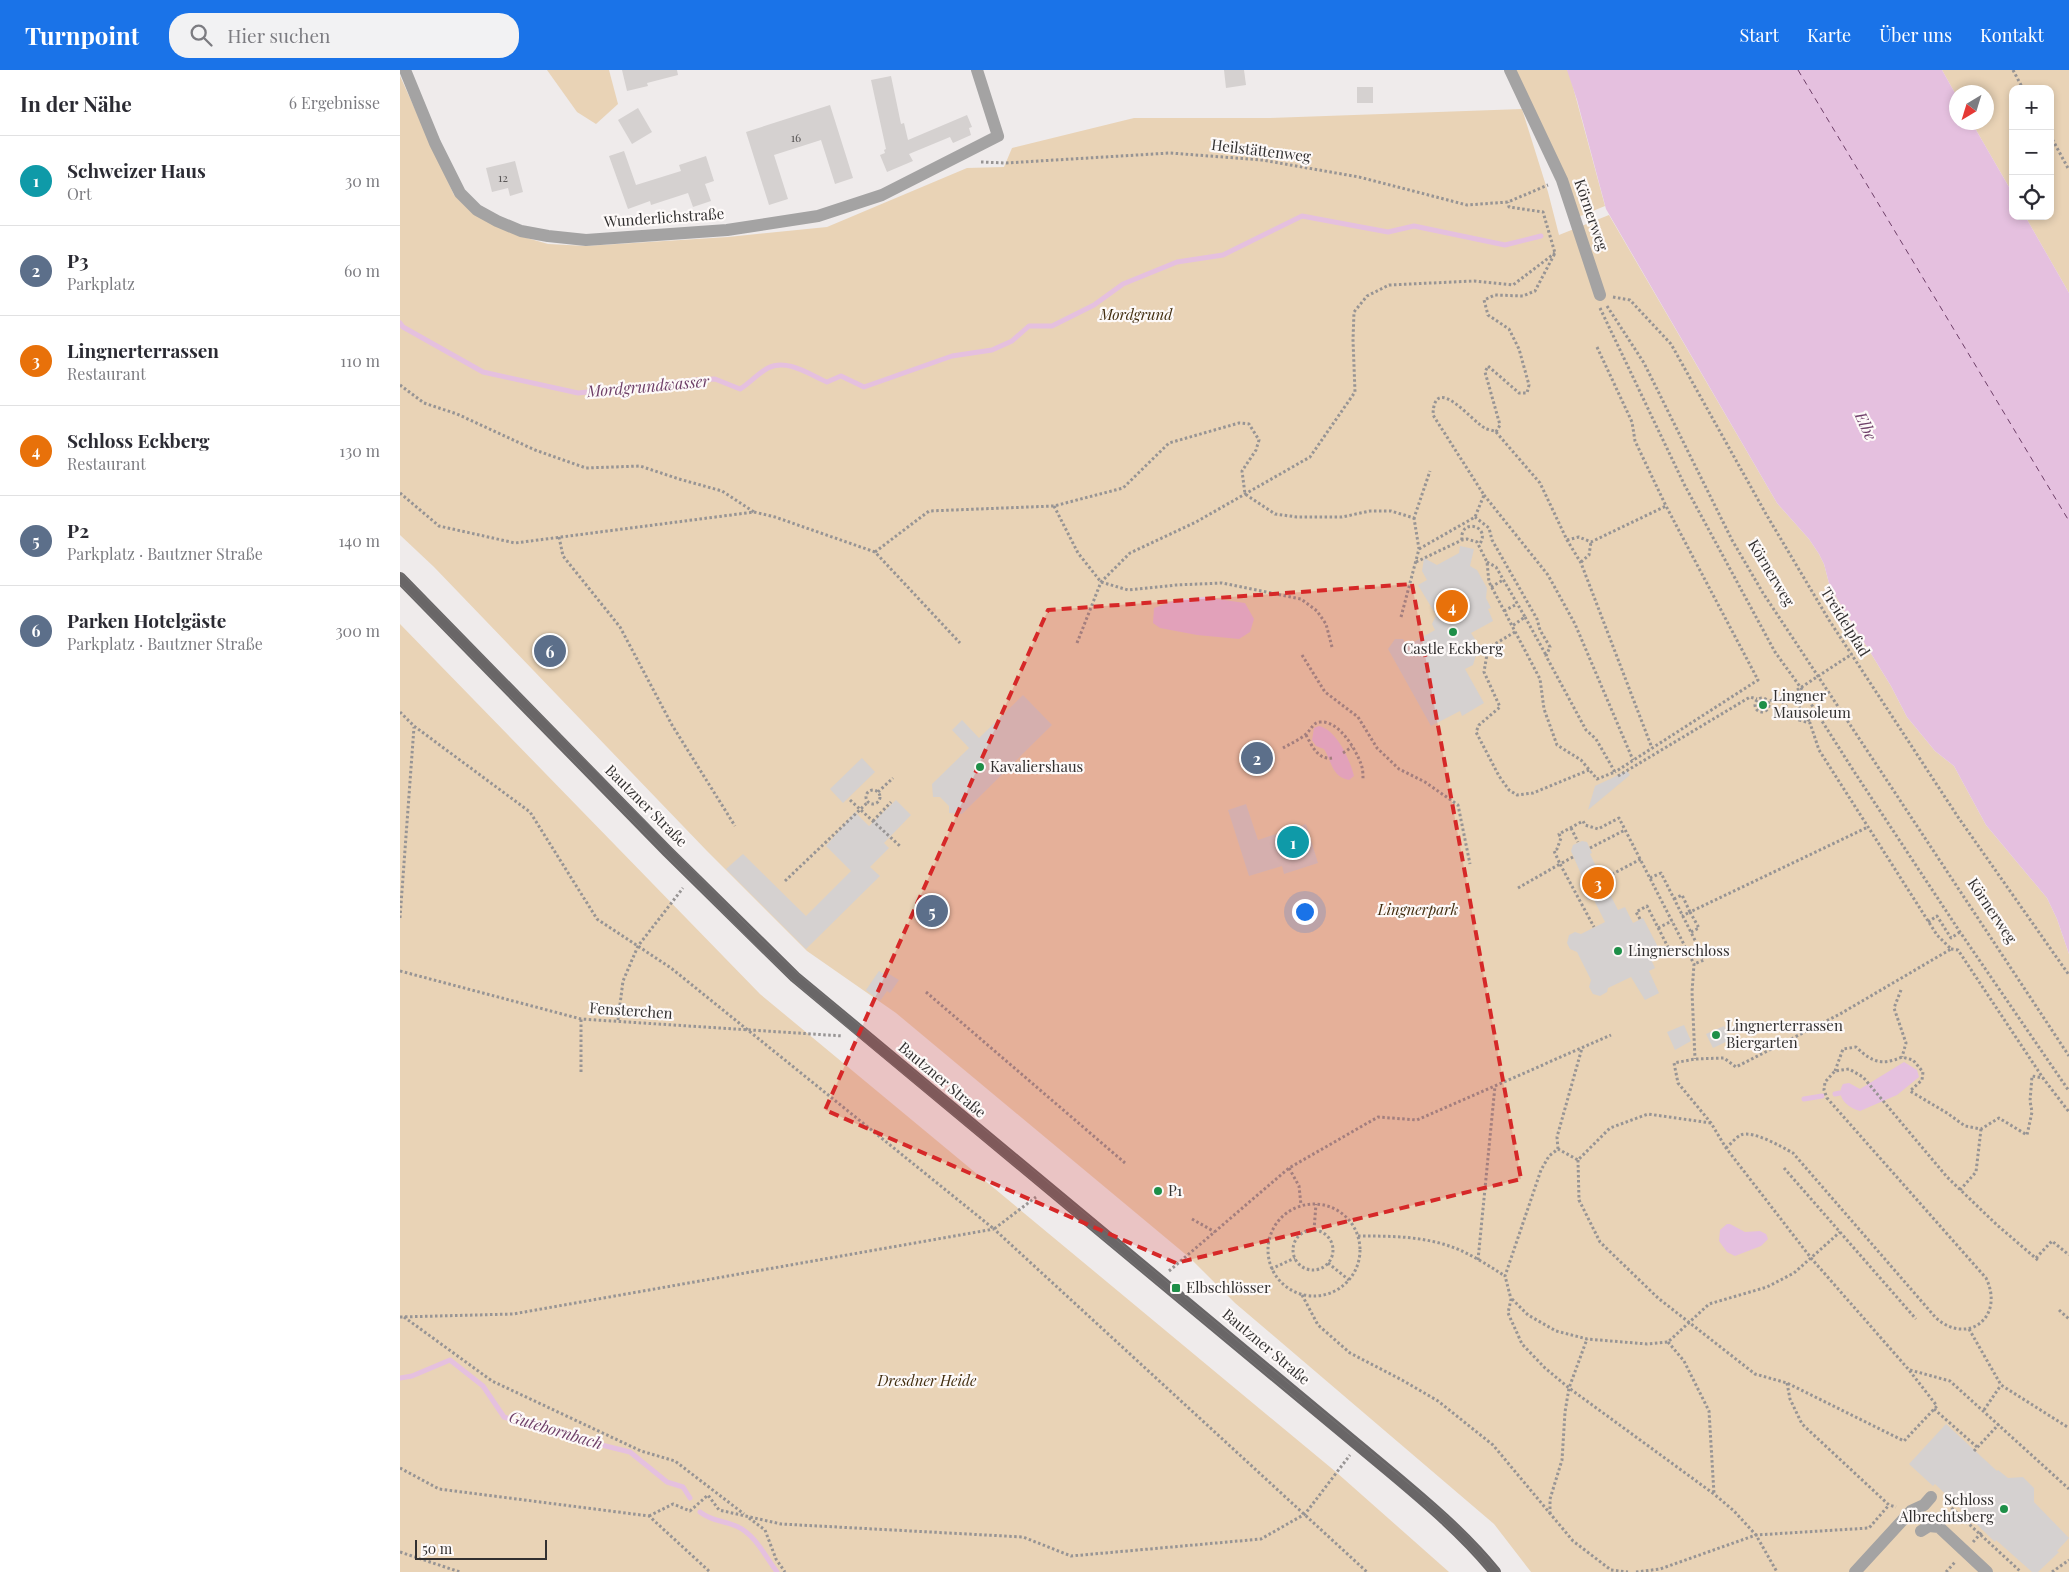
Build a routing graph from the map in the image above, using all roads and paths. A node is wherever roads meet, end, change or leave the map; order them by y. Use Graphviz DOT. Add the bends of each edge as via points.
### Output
graph roads {
  1 [pos="406,70"];
  2 [pos="977,70"];
  3 [pos="1510,70"];
  4 [pos="2013,70"];
  5 [pos="2021,85"];
  6 [pos="2054,142"];
  7 [pos="977,162"];
  8 [pos="2069,170"];
  9 [pos="1562,180"];
  10 [pos="1508,202"];
  11 [pos="1555,254"];
  12 [pos="1600,295"];
  13 [pos="1597,346"];
  14 [pos="400,386"];
  15 [pos="1496,432"];
  16 [pos="1430,471"];
  17 [pos="400,493"];
  18 [pos="1245,494"];
  19 [pos="1484,495"];
  20 [pos="1054,506"];
  21 [pos="1666,506"];
  22 [pos="754,512"];
  23 [pos="1475,517"];
  24 [pos="1414,518"];
  25 [pos="559,537"];
  26 [pos="1462,540"];
  27 [pos="1567,540"];
  28 [pos="1591,542"];
  29 [pos="1479,545"];
  30 [pos="1419,549"];
  31 [pos="875,552"];
  32 [pos="1416,562"];
  33 [pos="1487,562"];
  34 [pos="1581,562"];
  35 [pos="400,578"];
  36 [pos="1503,580"];
  37 [pos="1101,582"];
  38 [pos="1491,587"];
  39 [pos="1517,604"];
  40 [pos="1504,611"];
  41 [pos="1401,617"];
  42 [pos="1525,617"];
  43 [pos="1512,626"];
  44 [pos="1515,632"];
  45 [pos="960,643"];
  46 [pos="1077,643"];
  47 [pos="1332,647"];
  48 [pos="1852,654"];
  49 [pos="1302,655"];
  50 [pos="1546,656"];
  51 [pos="1818,677"];
  52 [pos="1799,689"];
  53 [pos="1757,699"];
  54 [pos="1768,702"];
  55 [pos="1799,707"];
  56 [pos="400,712"];
  57 [pos="1810,723"];
  58 [pos="414,726"];
  59 [pos="1306,735"];
  60 [pos="1352,747"];
  61 [pos="1284,748"];
  62 [pos="1652,748"];
  63 [pos="1344,752"];
  64 [pos="1330,758"];
  65 [pos="1633,760"];
  66 [pos="1589,770"];
  67 [pos="1616,772"];
  68 [pos="1618,776"];
  69 [pos="893,778"];
  70 [pos="1363,780"];
  71 [pos="878,792"];
  72 [pos="850,800"];
  73 [pos="868,802"];
  74 [pos="891,802"];
  75 [pos="860,810"];
  76 [pos="873,822"];
  77 [pos="736,826"];
  78 [pos="1571,828"];
  79 [pos="1868,828"];
  80 [pos="1625,830"];
  81 [pos="1578,842"];
  82 [pos="901,847"];
  83 [pos="1590,848"];
  84 [pos="1573,856"];
  85 [pos="1641,859"];
  86 [pos="1470,864"];
  87 [pos="1560,864"];
  88 [pos="693,876"];
  89 [pos="1650,878"];
  90 [pos="1603,879"];
  91 [pos="785,881"];
  92 [pos="1518,888"];
  93 [pos="1674,899"];
  94 [pos="1686,904"];
  95 [pos="1678,908"];
  96 [pos="1690,912"];
  97 [pos="1682,916"];
  98 [pos="400,918"];
  99 [pos="1640,919"];
  100 [pos="1694,919"];
  101 [pos="1672,921"];
  102 [pos="1928,922"];
  103 [pos="1686,923"];
  104 [pos="1594,927"];
  105 [pos="1658,928"];
  106 [pos="1691,932"];
  107 [pos="1960,932"];
  108 [pos="638,946"];
  109 [pos="1654,949"];
  110 [pos="1951,949"];
  111 [pos="1694,964"];
  112 [pos="400,971"];
  113 [pos="2069,975"];
  114 [pos="1901,990"];
  115 [pos="926,992"];
  116 [pos="581,1019"];
  117 [pos="618,1020"];
  118 [pos="750,1031"];
  119 [pos="1610,1035"];
  120 [pos="866,1038"];
  121 [pos="1582,1048"];
  122 [pos="2069,1056"];
  123 [pos="1902,1057"];
  124 [pos="1695,1059"];
  125 [pos="1835,1070"];
  126 [pos="581,1072"];
  127 [pos="2043,1078"];
  128 [pos="1495,1086"];
  129 [pos="2069,1091"];
  130 [pos="2069,1112"];
  131 [pos="1710,1123"];
  132 [pos="1981,1129"];
  133 [pos="1726,1148"];
  134 [pos="1558,1149"];
  135 [pos="1578,1160"];
  136 [pos="1125,1163"];
  137 [pos="1289,1168"];
  138 [pos="1784,1168"];
  139 [pos="1047,1188"];
  140 [pos="1960,1190"];
  141 [pos="1316,1204"];
  142 [pos="1301,1205"];
  143 [pos="1192,1218"];
  144 [pos="994,1229"];
  145 [pos="1314,1230"];
  146 [pos="1215,1232"];
  147 [pos="1840,1232"];
  148 [pos="1358,1236"];
  149 [pos="2069,1255"];
  150 [pos="1295,1258"];
  151 [pos="1810,1258"];
  152 [pos="1478,1260"];
  153 [pos="1328,1263"];
  154 [pos="1271,1269"];
  155 [pos="1505,1276"];
  156 [pos="1159,1280"];
  157 [pos="1349,1280"];
  158 [pos="1302,1295"];
  159 [pos="1511,1299"];
  160 [pos="2059,1310"];
  161 [pos="402,1317"];
  162 [pos="1916,1319"];
  163 [pos="2069,1319"];
  164 [pos="1688,1322"];
  165 [pos="1968,1329"];
  166 [pos="1587,1339"];
  167 [pos="1668,1342"];
  168 [pos="1909,1370"];
  169 [pos="1786,1383"];
  170 [pos="2001,1385"];
  171 [pos="1569,1388"];
  172 [pos="1936,1407"];
  173 [pos="1984,1410"];
  174 [pos="1999,1424"];
  175 [pos="2069,1428"];
  176 [pos="1359,1445"];
  177 [pos="1977,1447"];
  178 [pos="1974,1451"];
  179 [pos="400,1468"];
  180 [pos="2069,1489"];
  181 [pos="1714,1494"];
  182 [pos="1936,1498"];
  183 [pos="1889,1504"];
  184 [pos="1912,1511"];
  185 [pos="1304,1514"];
  186 [pos="1550,1515"];
  187 [pos="648,1516"];
  188 [pos="747,1516"];
  189 [pos="1921,1531"];
  190 [pos="1982,1533"];
  191 [pos="1756,1535"];
  192 [pos="1976,1539"];
  193 [pos="400,1552"];
  194 [pos="2069,1560"];
  195 [pos="1956,1561"];
  196 [pos="460,1572"];
  197 [pos="710,1572"];
  198 [pos="785,1572"];
  199 [pos="1367,1572"];
  200 [pos="1495,1572"];
  201 [pos="1628,1572"];
  202 [pos="1636,1572"];
  203 [pos="1777,1572"];
  204 [pos="1855,1572"];
  205 [pos="1946,1572"];
  206 [pos="1987,1572"];
  207 [pos="2021,1572"];
  208 [pos="2052,1572"];
  1 -- 2 [label="street, Wunderlichstraße" via="435,143 460,193 477,210 521,231 586,240 728,230 818,216 882,195 998,136"];
  3 -- 9 [label="street, Körnerweg"];
  4 -- 5 [label="path"];
  6 -- 8 [label="path"];
  7 -- 10 [label="path, Heilstättenweg" via="1179,154 1262,160 1359,176 1467,205"];
  9 -- 10 [label="path, Heilstättenweg"];
  9 -- 12 [label="street, Körnerweg"];
  10 -- 11 [label="path" via="1509,207 1543,212"];
  11 -- 15 [label="path" via="1535,291 1523,296 1496,294 1484,300 1488,315 1509,329 1519,349 1529,386 1527,393 1519,393 1488,366 1485,372 1500,425"];
  11 -- 18 [label="path" via="1513,285 1474,281 1389,285 1367,296 1354,312 1352,340 1356,392 1310,457"];
  12 -- 48 [label="path, Treidelpfad" via="1630,300 1671,344 1766,514"];
  12 -- 51 [label="path, Körnerweg" via="1644,363 1754,578"];
  12 -- 52 [label="path" via="1600,311 1684,484 1775,652"];
  13 -- 21 [label="path" via="1632,422 1635,441"];
  14 -- 22 [label="path" via="424,403 586,468 640,466 722,491"];
  15 -- 19 [label="path" via="1484,428 1453,400 1444,397 1434,407 1433,415"];
  15 -- 27 [label="path" via="1540,483"];
  16 -- 24 [label="path"];
  17 -- 25 [label="path" via="439,526 514,543"];
  18 -- 20 [label="path" via="1242,471 1259,440 1249,424 1239,423 1169,442 1124,488"];
  18 -- 24 [label="path" via="1275,514 1342,517 1370,511 1391,511"];
  18 -- 37 [label="path" via="1196,522 1130,553"];
  19 -- 23 [label="path"];
  19 -- 65 [label="path" via="1548,575 1575,624"];
  20 -- 31 [label="path" via="930,511"];
  20 -- 37 [label="path" via="1078,553"];
  21 -- 28 [label="path"];
  21 -- 62 [label="path" via="1758,680"];
  22 -- 25 [label="path"];
  22 -- 31 [label="path"];
  23 -- 30 [label="path"];
  23 -- 50 [label="path" via="1489,528 1492,540 1538,619 1550,647"];
  24 -- 30 [label="path"];
  25 -- 77 [label="path" via="563,556 620,627 672,725"];
  26 -- 29 [label="path"];
  26 -- 29 [label="path" via="1465,528 1477,527 1483,537"];
  26 -- 32 [label="path"];
  27 -- 28 [label="path" via="1579,537"];
  27 -- 34 [label="path"];
  28 -- 34 [label="path" via="1589,555"];
  29 -- 33 [label="path"];
  30 -- 32 [label="path"];
  31 -- 45 [label="path"];
  32 -- 41 [label="path"];
  33 -- 36 [label="path" via="1496,567"];
  33 -- 38 [label="path"];
  34 -- 62 [label="path"];
  35 -- 88 [label="main road, Bautzner Straße"];
  36 -- 38 [label="path"];
  36 -- 39 [label="path"];
  37 -- 46 [label="path"];
  37 -- 47 [label="path" via="1128,590 1222,583 1300,599 1317,610 1326,624"];
  38 -- 40 [label="path"];
  39 -- 40 [label="path"];
  39 -- 42 [label="path"];
  40 -- 43 [label="path"];
  42 -- 43 [label="path"];
  42 -- 50 [label="path"];
  43 -- 44 [label="path"];
  44 -- 66 [label="path" via="1540,679 1544,709 1557,745 1581,760"];
  44 -- 66 [label="path" via="1488,648 1484,672 1500,707 1476,732 1494,769 1509,790 1521,796"];
  48 -- 51 [label="path"];
  48 -- 113 [label="path, Treidelpfad" via="1958,817"];
  49 -- 86 [label="path" via="1325,692 1358,716 1377,748 1399,769 1458,805"];
  50 -- 67 [label="path" via="1586,730 1596,739"];
  51 -- 52 [label="path"];
  51 -- 122 [label="path, Körnerweg"];
  52 -- 107 [label="path"];
  53 -- 54 [label="path" via="1762,697"];
  53 -- 54 [label="path" via="1755,705 1760,712 1768,710"];
  53 -- 68 [label="path" via="1750,697"];
  54 -- 57 [label="path" via="1778,697 1799,720"];
  55 -- 57 [label="path"];
  56 -- 58 [label="path"];
  57 -- 79 [label="path" via="1819,750"];
  58 -- 98 [label="path"];
  58 -- 108 [label="path" via="530,812 597,919"];
  59 -- 60 [label="path" via="1312,725 1330,722"];
  59 -- 61 [label="path"];
  59 -- 64 [label="path" via="1313,750 1323,758"];
  60 -- 63 [label="path"];
  60 -- 70 [label="path" via="1362,766"];
  62 -- 65 [label="path"];
  65 -- 67 [label="path"];
  66 -- 67 [label="path" via="1597,779"];
  69 -- 71 [label="path"];
  71 -- 73 [label="path" via="870,792 866,798"];
  71 -- 73 [label="path" via="879,801 875,804"];
  72 -- 75 [label="path"];
  73 -- 75 [label="path"];
  74 -- 76 [label="path"];
  75 -- 76 [label="path"];
  75 -- 91 [label="path"];
  76 -- 82 [label="path"];
  78 -- 80 [label="path" via="1583,821 1585,825 1598,829 1619,818"];
  78 -- 81 [label="path"];
  78 -- 87 [label="path" via="1559,834 1561,838 1554,851"];
  79 -- 96 [label="path"];
  79 -- 102 [label="path"];
  80 -- 83 [label="path"];
  80 -- 85 [label="path"];
  84 -- 87 [label="path"];
  85 -- 89 [label="path"];
  85 -- 90 [label="path"];
  87 -- 92 [label="path"];
  87 -- 104 [label="path"];
  88 -- 108 [label="path"];
  88 -- 120 [label="main road, Bautzner Straße" via="795,977"];
  89 -- 93 [label="path" via="1660,873"];
  89 -- 101 [label="path"];
  93 -- 94 [label="path" via="1682,895"];
  93 -- 95 [label="path"];
  94 -- 95 [label="path"];
  94 -- 96 [label="path"];
  95 -- 97 [label="path"];
  96 -- 97 [label="path"];
  96 -- 100 [label="path"];
  97 -- 103 [label="path"];
  99 -- 105 [label="path" via="1636,912 1647,906"];
  100 -- 103 [label="path"];
  100 -- 106 [label="path" via="1699,928"];
  101 -- 105 [label="path"];
  101 -- 111 [label="path"];
  102 -- 107 [label="path" via="1937,916 1951,938"];
  102 -- 110 [label="path"];
  103 -- 106 [label="path"];
  105 -- 109 [label="path" via="1670,951 1658,957"];
  106 -- 111 [label="path" via="1704,960"];
  107 -- 129 [label="path"];
  108 -- 117 [label="path" via="623,980"];
  108 -- 118 [label="path"];
  110 -- 124 [label="path" via="1840,1014 1736,1067 1724,1058"];
  110 -- 127 [label="path" via="1958,950"];
  111 -- 124 [label="path"];
  112 -- 116 [label="path, Fensterchen"];
  114 -- 123 [label="path" via="1894,1008 1906,1043"];
  115 -- 136 [label="path"];
  116 -- 117 [label="path, Fensterchen"];
  116 -- 126 [label="path"];
  117 -- 118 [label="path, Fensterchen"];
  118 -- 120 [label="path, Fensterchen"];
  118 -- 144 [label="path"];
  119 -- 121 [label="path"];
  120 -- 139 [label="main road, Bautzner Straße"];
  121 -- 128 [label="path"];
  121 -- 134 [label="path" via="1556,1137"];
  123 -- 125 [label="path" via="1888,1063 1869,1059 1856,1047 1843,1049"];
  123 -- 132 [label="path" via="1913,1060 1923,1072 1922,1080 1910,1091 1965,1126"];
  124 -- 131 [label="path" via="1674,1064 1678,1083"];
  125 -- 140 [label="path" via="1849,1069 1863,1077"];
  125 -- 165 [label="path" via="1826,1082 1827,1098 1979,1271 1992,1290 1988,1314 1980,1324"];
  127 -- 130 [label="path"];
  127 -- 132 [label="path" via="2032,1076 2032,1112 2027,1135 1999,1118"];
  128 -- 137 [label="path" via="1417,1120 1378,1117"];
  128 -- 152 [label="path"];
  131 -- 133 [label="path"];
  131 -- 135 [label="path" via="1648,1114 1610,1128"];
  132 -- 140 [label="path" via="1976,1172"];
  133 -- 151 [label="path"];
  133 -- 165 [label="path" via="1740,1135 1749,1133 1793,1153 1936,1318 1956,1330"];
  134 -- 135 [label="path"];
  134 -- 155 [label="path" via="1549,1156 1541,1170"];
  135 -- 164 [label="path" via="1579,1200 1600,1242"];
  137 -- 142 [label="path" via="1299,1186"];
  137 -- 146 [label="path"];
  138 -- 147 [label="path"];
  139 -- 144 [label="path"];
  139 -- 156 [label="main road, Bautzner Straße"];
  140 -- 149 [label="path" via="2038,1260 2052,1241"];
  141 -- 142 [label="path"];
  141 -- 145 [label="path"];
  141 -- 148 [label="path" via="1342,1213"];
  142 -- 154 [label="path" via="1288,1211 1276,1223 1269,1237 1267,1253"];
  143 -- 146 [label="path"];
  144 -- 161 [label="path" via="513,1314"];
  144 -- 185 [label="path"];
  145 -- 150 [label="path" via="1298,1237 1294,1247"];
  145 -- 153 [label="path" via="1330,1239 1333,1252"];
  146 -- 156 [label="path"];
  147 -- 151 [label="path"];
  147 -- 162 [label="path"];
  148 -- 152 [label="path" via="1404,1236 1436,1242"];
  148 -- 157 [label="path" via="1359,1259"];
  150 -- 153 [label="path" via="1300,1265 1314,1270"];
  150 -- 154 [label="path"];
  151 -- 164 [label="path" via="1768,1287 1709,1304"];
  151 -- 168 [label="path"];
  152 -- 155 [label="path"];
  153 -- 157 [label="path"];
  154 -- 158 [label="path" via="1289,1289"];
  155 -- 159 [label="path"];
  156 -- 176 [label="main road, Bautzner Straße"];
  157 -- 158 [label="path" via="1336,1291 1320,1296"];
  158 -- 186 [label="path" via="1318,1325 1350,1353 1438,1401 1493,1445"];
  159 -- 166 [label="path" via="1528,1315 1556,1331"];
  159 -- 171 [label="path" via="1508,1313 1522,1344"];
  160 -- 163 [label="path"];
  161 -- 188 [label="path" via="492,1380 641,1451 675,1461"];
  164 -- 167 [label="path"];
  164 -- 169 [label="path" via="1755,1374"];
  165 -- 170 [label="path"];
  166 -- 167 [label="path" via="1647,1344"];
  166 -- 171 [label="path"];
  167 -- 181 [label="path" via="1684,1361 1708,1411"];
  168 -- 172 [label="path"];
  168 -- 173 [label="path" via="1950,1381"];
  169 -- 172 [label="path" via="1904,1441"];
  169 -- 183 [label="path" via="1802,1424"];
  170 -- 173 [label="path"];
  170 -- 175 [label="path"];
  171 -- 181 [label="path"];
  171 -- 186 [label="path" via="1562,1460 1550,1499"];
  172 -- 177 [label="path"];
  173 -- 174 [label="path"];
  174 -- 177 [label="path"];
  174 -- 180 [label="path"];
  176 -- 185 [label="path"];
  176 -- 200 [label="main road, Bautzner Straße" via="1432,1507"];
  177 -- 178 [label="path"];
  179 -- 187 [label="path" via="439,1488"];
  181 -- 191 [label="path"];
  182 -- 184 [label="street"];
  182 -- 190 [label="path"];
  183 -- 184 [label="path"];
  183 -- 191 [label="path" via="1869,1528"];
  184 -- 204 [label="street"];
  185 -- 188 [label="path" via="1261,1539 1071,1556 1023,1537 781,1524"];
  185 -- 199 [label="path"];
  186 -- 201 [label="path" via="1573,1541 1611,1570"];
  187 -- 188 [label="path" via="673,1504 690,1511 708,1495 719,1510"];
  187 -- 197 [label="path"];
  188 -- 198 [label="path" via="765,1530 776,1559"];
  189 -- 206 [label="street" via="1929,1526 1939,1527"];
  190 -- 192 [label="path"];
  190 -- 207 [label="path"];
  191 -- 202 [label="path" via="1660,1569"];
  191 -- 203 [label="path"];
  193 -- 196 [label="path"];
  194 -- 208 [label="path"];
  195 -- 205 [label="path"];
}
